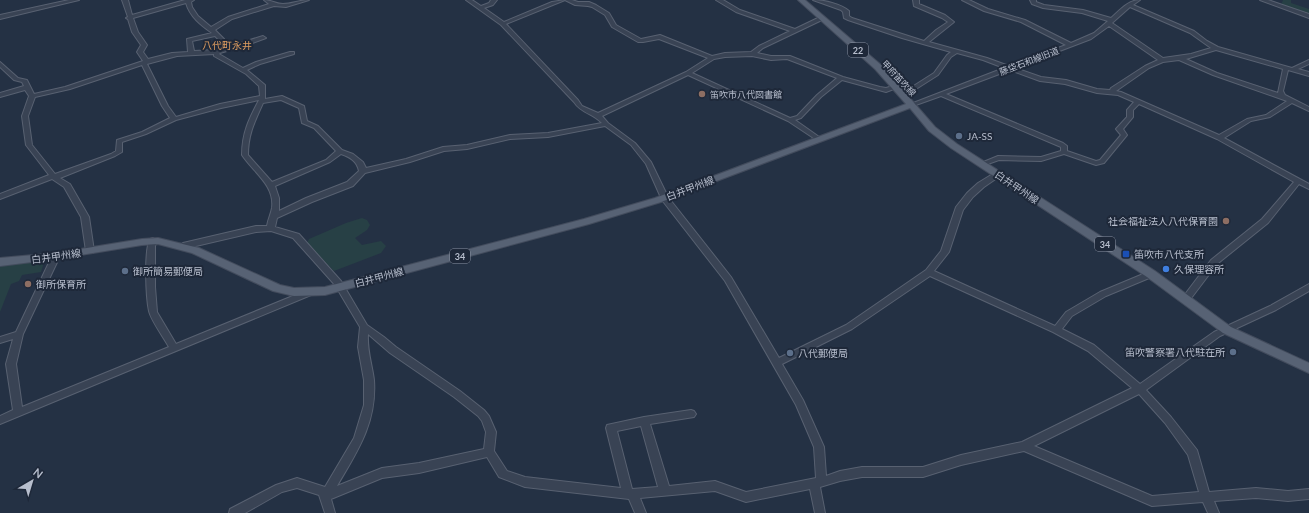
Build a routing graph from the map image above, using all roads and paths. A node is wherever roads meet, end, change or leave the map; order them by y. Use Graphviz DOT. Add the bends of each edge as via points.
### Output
graph roads {
  1 [pos="76,0"];
  2 [pos="125,0"];
  3 [pos="189,0"];
  4 [pos="267,0"];
  5 [pos="306,0"];
  6 [pos="469,0"];
  7 [pos="494,0"];
  8 [pos="562,0"];
  9 [pos="568,0"];
  10 [pos="719,0"];
  11 [pos="801,0"];
  12 [pos="816,0"];
  13 [pos="916,0"];
  14 [pos="965,0"];
  15 [pos="1033,0"];
  16 [pos="1137,0"];
  17 [pos="1263,0"];
  18 [pos="272,5"];
  19 [pos="1129,5"];
  20 [pos="481,8"];
  21 [pos="1309,16"];
  22 [pos="0,17"];
  23 [pos="130,18"];
  24 [pos="822,18"];
  25 [pos="1110,22"];
  26 [pos="503,24"];
  27 [pos="211,30"];
  28 [pos="796,31"];
  29 [pos="216,34"];
  30 [pos="264,38"];
  31 [pos="925,43"];
  32 [pos="1071,45"];
  33 [pos="1216,48"];
  34 [pos="956,51"];
  35 [pos="191,52"];
  36 [pos="217,52"];
  37 [pos="292,53"];
  38 [pos="752,54"];
  39 [pos="712,58"];
  40 [pos="1180,58"];
  41 [pos="1162,60"];
  42 [pos="145,62"];
  43 [pos="1309,62"];
  44 [pos="0,64"];
  45 [pos="1009,68"];
  46 [pos="1286,68"];
  47 [pos="1294,69"];
  48 [pos="243,70"];
  49 [pos="688,73"];
  50 [pos="1309,74"];
  51 [pos="841,78"];
  52 [pos="27,87"];
  53 [pos="896,87"];
  54 [pos="1113,92"];
  55 [pos="0,94"];
  56 [pos="903,94"];
  57 [pos="941,94"];
  58 [pos="32,96"];
  59 [pos="1282,96"];
  60 [pos="262,99"];
  61 [pos="1291,101"];
  62 [pos="1138,102"];
  63 [pos="911,105"];
  64 [pos="1309,109"];
  65 [pos="598,115"];
  66 [pos="174,119"];
  67 [pos="790,120"];
  68 [pos="606,124"];
  69 [pos="1219,138"];
  70 [pos="820,140"];
  71 [pos="340,151"];
  72 [pos="1064,152"];
  73 [pos="983,164"];
  74 [pos="363,171"];
  75 [pos="998,174"];
  76 [pos="54,176"];
  77 [pos="1298,181"];
  78 [pos="271,185"];
  79 [pos="1309,187"];
  80 [pos="0,197"];
  81 [pos="665,198"];
  82 [pos="273,217"];
  83 [pos="270,228"];
  84 [pos="152,241"];
  85 [pos="183,246"];
  86 [pos="90,251"];
  87 [pos="56,256"];
  88 [pos="0,262"];
  89 [pos="929,272"];
  90 [pos="1151,274"];
  91 [pos="1309,287"];
  92 [pos="341,288"];
  93 [pos="308,293"];
  94 [pos="1186,299"];
  95 [pos="364,327"];
  96 [pos="1056,330"];
  97 [pos="1227,330"];
  98 [pos="19,334"];
  99 [pos="0,340"];
  100 [pos="174,348"];
  101 [pos="777,363"];
  102 [pos="1309,368"];
  103 [pos="1140,388"];
  104 [pos="18,412"];
  105 [pos="691,414"];
  106 [pos="0,420"];
  107 [pos="644,421"];
  108 [pos="1024,446"];
  109 [pos="489,452"];
  110 [pos="818,483"];
  111 [pos="665,491"];
  112 [pos="630,494"];
  113 [pos="1309,494"];
  114 [pos="326,496"];
  115 [pos="1204,496"];
  116 [pos="234,513"];
  117 [pos="330,513"];
  118 [pos="641,513"];
  119 [pos="820,513"];
  120 [pos="1214,513"];
  1 -- 22 [label="street"];
  2 -- 23 [label="street"];
  3 -- 23 [label="street"];
  3 -- 27 [label="street" via="195,16"];
  4 -- 18 [label="street"];
  5 -- 18 [label="street" via="279,6"];
  6 -- 20 [label="street"];
  7 -- 20 [label="street"];
  8 -- 26 [label="street"];
  9 -- 39 [label="street" via="594,6 608,14 614,26 640,41 654,36 660,37"];
  10 -- 28 [label="street" via="745,13"];
  11 -- 24 [label="main road, 甲府笛吹線 / 22"];
  12 -- 31 [label="street" via="846,10 846,17 850,19"];
  13 -- 31 [label="street" via="919,7 951,22"];
  14 -- 32 [label="street" via="986,10 1023,21"];
  15 -- 25 [label="street" via="1034,3 1043,6 1083,12"];
  16 -- 19 [label="street, 藤垈石和線旧道"];
  17 -- 21 [label="street"];
  18 -- 27 [label="street" via="230,18"];
  19 -- 25 [label="street, 藤垈石和線旧道"];
  19 -- 33 [label="street" via="1192,32"];
  20 -- 26 [label="street"];
  23 -- 42 [label="street" via="135,32 144,45 140,52"];
  24 -- 28 [label="street"];
  24 -- 53 [label="main road, 甲府笛吹線 / 22" via="878,67"];
  25 -- 32 [label="street, 藤垈石和線旧道" via="1095,35"];
  25 -- 41 [label="street"];
  26 -- 65 [label="street" via="580,107"];
  27 -- 29 [label="street"];
  28 -- 38 [label="street"];
  29 -- 35 [label="street" via="189,40"];
  29 -- 36 [label="street" via="221,39"];
  30 -- 36 [label="street"];
  31 -- 34 [label="street"];
  32 -- 45 [label="street, 藤垈石和線旧道"];
  33 -- 40 [label="street"];
  33 -- 46 [label="street"];
  34 -- 45 [label="street"];
  34 -- 56 [label="street" via="948,56 936,74"];
  35 -- 36 [label="street"];
  35 -- 42 [label="street"];
  36 -- 48 [label="street" via="216,55"];
  37 -- 48 [label="street"];
  38 -- 39 [label="street"];
  38 -- 51 [label="street" via="771,58 788,57"];
  39 -- 49 [label="street"];
  40 -- 41 [label="street"];
  40 -- 59 [label="street" via="1221,76"];
  41 -- 54 [label="street" via="1112,89"];
  42 -- 58 [label="street" via="78,85"];
  42 -- 66 [label="street" via="165,106"];
  43 -- 47 [label="street"];
  44 -- 52 [label="street" via="16,79 25,81"];
  45 -- 54 [label="street" via="1040,79"];
  45 -- 57 [label="street, 藤垈石和線旧道"];
  46 -- 47 [label="street"];
  46 -- 59 [label="street" via="1280,91"];
  47 -- 50 [label="street"];
  48 -- 60 [label="street" via="262,85"];
  49 -- 65 [label="street"];
  49 -- 67 [label="street"];
  51 -- 53 [label="street" via="879,89"];
  51 -- 67 [label="street" via="799,117"];
  52 -- 55 [label="street"];
  52 -- 58 [label="street"];
  53 -- 56 [label="main road, 甲府笛吹線 / 22"];
  54 -- 62 [label="street"];
  56 -- 63 [label="main road, 甲府笛吹線 / 22"];
  57 -- 63 [label="street, 藤垈石和線旧道"];
  57 -- 72 [label="street" via="1061,144 1064,146"];
  58 -- 76 [label="street" via="25,116 29,145"];
  59 -- 61 [label="street"];
  60 -- 66 [label="street" via="220,106"];
  60 -- 71 [label="street" via="282,98 302,107 304,122 316,127"];
  60 -- 78 [label="street" via="249,126 245,155"];
  61 -- 64 [label="street"];
  61 -- 69 [label="street" via="1268,116 1249,120"];
  62 -- 69 [label="street"];
  62 -- 72 [label="street" via="1130,110 1130,117 1119,129 1124,135 1102,162 1096,163"];
  63 -- 70 [label="main road, 白井甲州線 / 34"];
  63 -- 73 [label="main road, 白井甲州線 / 34" via="932,129"];
  65 -- 68 [label="street"];
  66 -- 76 [label="street" via="119,141 119,152 113,155"];
  67 -- 70 [label="street"];
  68 -- 74 [label="street" via="548,135 510,137 468,148 443,150"];
  68 -- 81 [label="street" via="633,144 648,164"];
  69 -- 77 [label="street"];
  70 -- 81 [label="main road, 白井甲州線 / 34"];
  71 -- 74 [label="street" via="361,163"];
  71 -- 78 [label="street" via="328,160"];
  72 -- 73 [label="street" via="1041,159 998,158"];
  73 -- 75 [label="main road, 白井甲州線 / 34"];
  74 -- 82 [label="street" via="350,184"];
  75 -- 89 [label="street" via="981,185 959,209 945,252"];
  75 -- 90 [label="main road, 白井甲州線 / 34"];
  76 -- 80 [label="street"];
  76 -- 86 [label="street" via="67,186 84,217"];
  77 -- 79 [label="street"];
  77 -- 94 [label="street" via="1265,221 1214,262"];
  78 -- 82 [label="street" via="275,193 276,208"];
  81 -- 92 [label="main road, 白井甲州線 / 34"];
  81 -- 101 [label="street" via="728,279"];
  82 -- 83 [label="street"];
  83 -- 85 [label="street"];
  83 -- 92 [label="street" via="296,236"];
  84 -- 85 [label="main road, 白井甲州線 / 34"];
  84 -- 86 [label="main road, 白井甲州線 / 34"];
  84 -- 100 [label="street" via="153,312"];
  85 -- 93 [label="main road, 白井甲州線 / 34" via="277,288"];
  86 -- 87 [label="main road, 白井甲州線 / 34"];
  87 -- 88 [label="main road, 白井甲州線 / 34"];
  87 -- 98 [label="street"];
  89 -- 96 [label="street"];
  89 -- 101 [label="street" via="849,327"];
  90 -- 94 [label="main road, 白井甲州線 / 34"];
  90 -- 96 [label="street" via="1102,294 1069,314"];
  91 -- 97 [label="street"];
  92 -- 93 [label="main road, 白井甲州線 / 34"];
  92 -- 95 [label="street"];
  93 -- 100 [label="street"];
  94 -- 97 [label="main road, 白井甲州線 / 34"];
  95 -- 109 [label="street" via="481,412 491,432"];
  95 -- 114 [label="street" via="363,347 369,380 369,405 359,440"];
  96 -- 103 [label="street" via="1091,348"];
  97 -- 102 [label="main road, 白井甲州線 / 34"];
  97 -- 103 [label="street" via="1217,334"];
  98 -- 99 [label="street"];
  98 -- 104 [label="street" via="11,364"];
  100 -- 104 [label="street"];
  101 -- 110 [label="street" via="800,403 819,447"];
  103 -- 108 [label="street"];
  103 -- 115 [label="street" via="1193,453"];
  104 -- 106 [label="street"];
  105 -- 107 [label="street"];
  107 -- 111 [label="street"];
  107 -- 112 [label="street" via="612,428"];
  108 -- 110 [label="street" via="923,472 862,472"];
  108 -- 115 [label="street" via="1152,500"];
  109 -- 112 [label="street" via="503,474 525,482"];
  109 -- 114 [label="street" via="419,468 382,473"];
  110 -- 111 [label="street" via="746,497 715,486"];
  110 -- 119 [label="street"];
  111 -- 112 [label="street"];
  112 -- 118 [label="street"];
  113 -- 115 [label="street" via="1288,496 1256,493"];
  114 -- 116 [label="street" via="323,491 297,483 280,488"];
  114 -- 117 [label="street"];
  115 -- 120 [label="street"];
}
